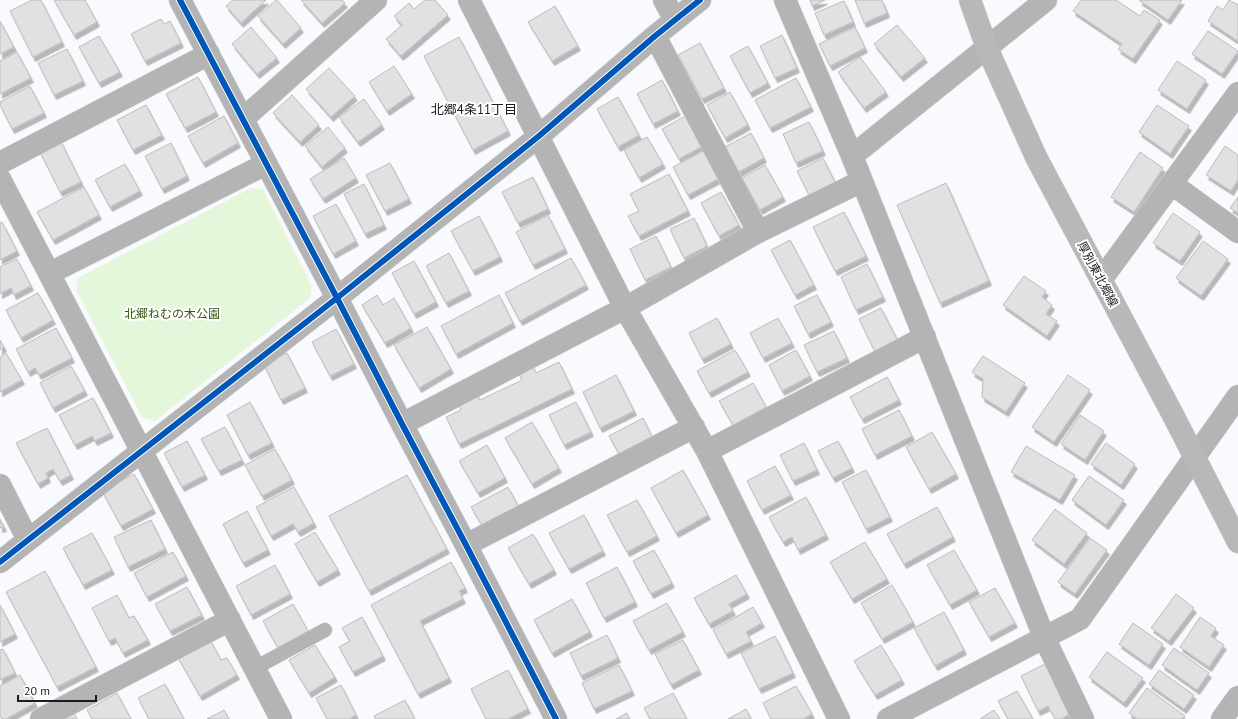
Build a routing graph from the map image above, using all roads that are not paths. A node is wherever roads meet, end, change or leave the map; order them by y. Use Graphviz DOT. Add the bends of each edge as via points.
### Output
graph roads {
  1 [pos="180,0"];
  2 [pos="376,0"];
  3 [pos="469,0"];
  4 [pos="664,0"];
  5 [pos="700,0"];
  6 [pos="785,0"];
  7 [pos="970,0"];
  8 [pos="1046,0"];
  9 [pos="675,20"];
  10 [pos="655,36"];
  11 [pos="987,48"];
  12 [pos="209,54"];
  13 [pos="1238,93"];
  14 [pos="243,119"];
  15 [pos="538,136"];
  16 [pos="852,156"];
  17 [pos="0,163"];
  18 [pos="266,164"];
  19 [pos="0,179"];
  20 [pos="862,181"];
  21 [pos="1172,184"];
  22 [pos="758,232"];
  23 [pos="1238,232"];
  24 [pos="50,273"];
  25 [pos="1101,280"];
  26 [pos="338,298"];
  27 [pos="625,308"];
  28 [pos="925,337"];
  29 [pos="1238,396"];
  30 [pos="402,424"];
  31 [pos="694,427"];
  32 [pos="707,451"];
  33 [pos="142,452"];
  34 [pos="1194,457"];
  35 [pos="0,485"];
  36 [pos="28,540"];
  37 [pos="1238,542"];
  38 [pos="466,545"];
  39 [pos="0,562"];
  40 [pos="230,620"];
  41 [pos="325,630"];
  42 [pos="1044,637"];
  43 [pos="255,668"];
  44 [pos="1238,697"];
  45 [pos="41,719"];
  46 [pos="281,719"];
  47 [pos="556,719"];
  48 [pos="839,719"];
  49 [pos="888,719"];
  50 [pos="1083,719"];
  51 [pos="1222,719"];
  1 -- 12 [label="street"];
  2 -- 14 [label="street"];
  3 -- 15 [label="street"];
  4 -- 9 [label="street"];
  5 -- 9 [label="street"];
  6 -- 16 [label="street"];
  7 -- 11 [label="main road, 厚別東北郷線"];
  8 -- 11 [label="street"];
  9 -- 10 [label="street"];
  10 -- 15 [label="street"];
  10 -- 22 [label="street"];
  11 -- 16 [label="street"];
  11 -- 25 [label="main road, 厚別東北郷線" via="1036,157"];
  12 -- 14 [label="street"];
  12 -- 17 [label="street"];
  13 -- 21 [label="street"];
  14 -- 18 [label="street"];
  15 -- 26 [label="street"];
  15 -- 27 [label="street"];
  16 -- 20 [label="street"];
  18 -- 24 [label="street"];
  18 -- 26 [label="street"];
  19 -- 24 [label="street"];
  20 -- 22 [label="street"];
  20 -- 28 [label="street"];
  21 -- 23 [label="street"];
  21 -- 25 [label="street"];
  22 -- 27 [label="street"];
  24 -- 33 [label="street"];
  25 -- 34 [label="main road, 厚別東北郷線"];
  26 -- 30 [label="street"];
  26 -- 33 [label="street"];
  27 -- 30 [label="street"];
  27 -- 31 [label="street"];
  28 -- 32 [label="street"];
  28 -- 42 [label="street"];
  29 -- 34 [label="street"];
  30 -- 38 [label="street"];
  31 -- 32 [label="street"];
  31 -- 38 [label="street"];
  32 -- 48 [label="street"];
  33 -- 36 [label="street"];
  33 -- 40 [label="street"];
  34 -- 37 [label="main road, 厚別東北郷線"];
  34 -- 42 [label="street" via="1080,619"];
  35 -- 36 [label="street"];
  36 -- 39 [label="street"];
  38 -- 47 [label="street"];
  40 -- 43 [label="street"];
  40 -- 45 [label="street"];
  41 -- 43 [label="lane"];
  42 -- 49 [label="street"];
  42 -- 50 [label="street"];
  43 -- 46 [label="street"];
  44 -- 51 [label="street"];
}
